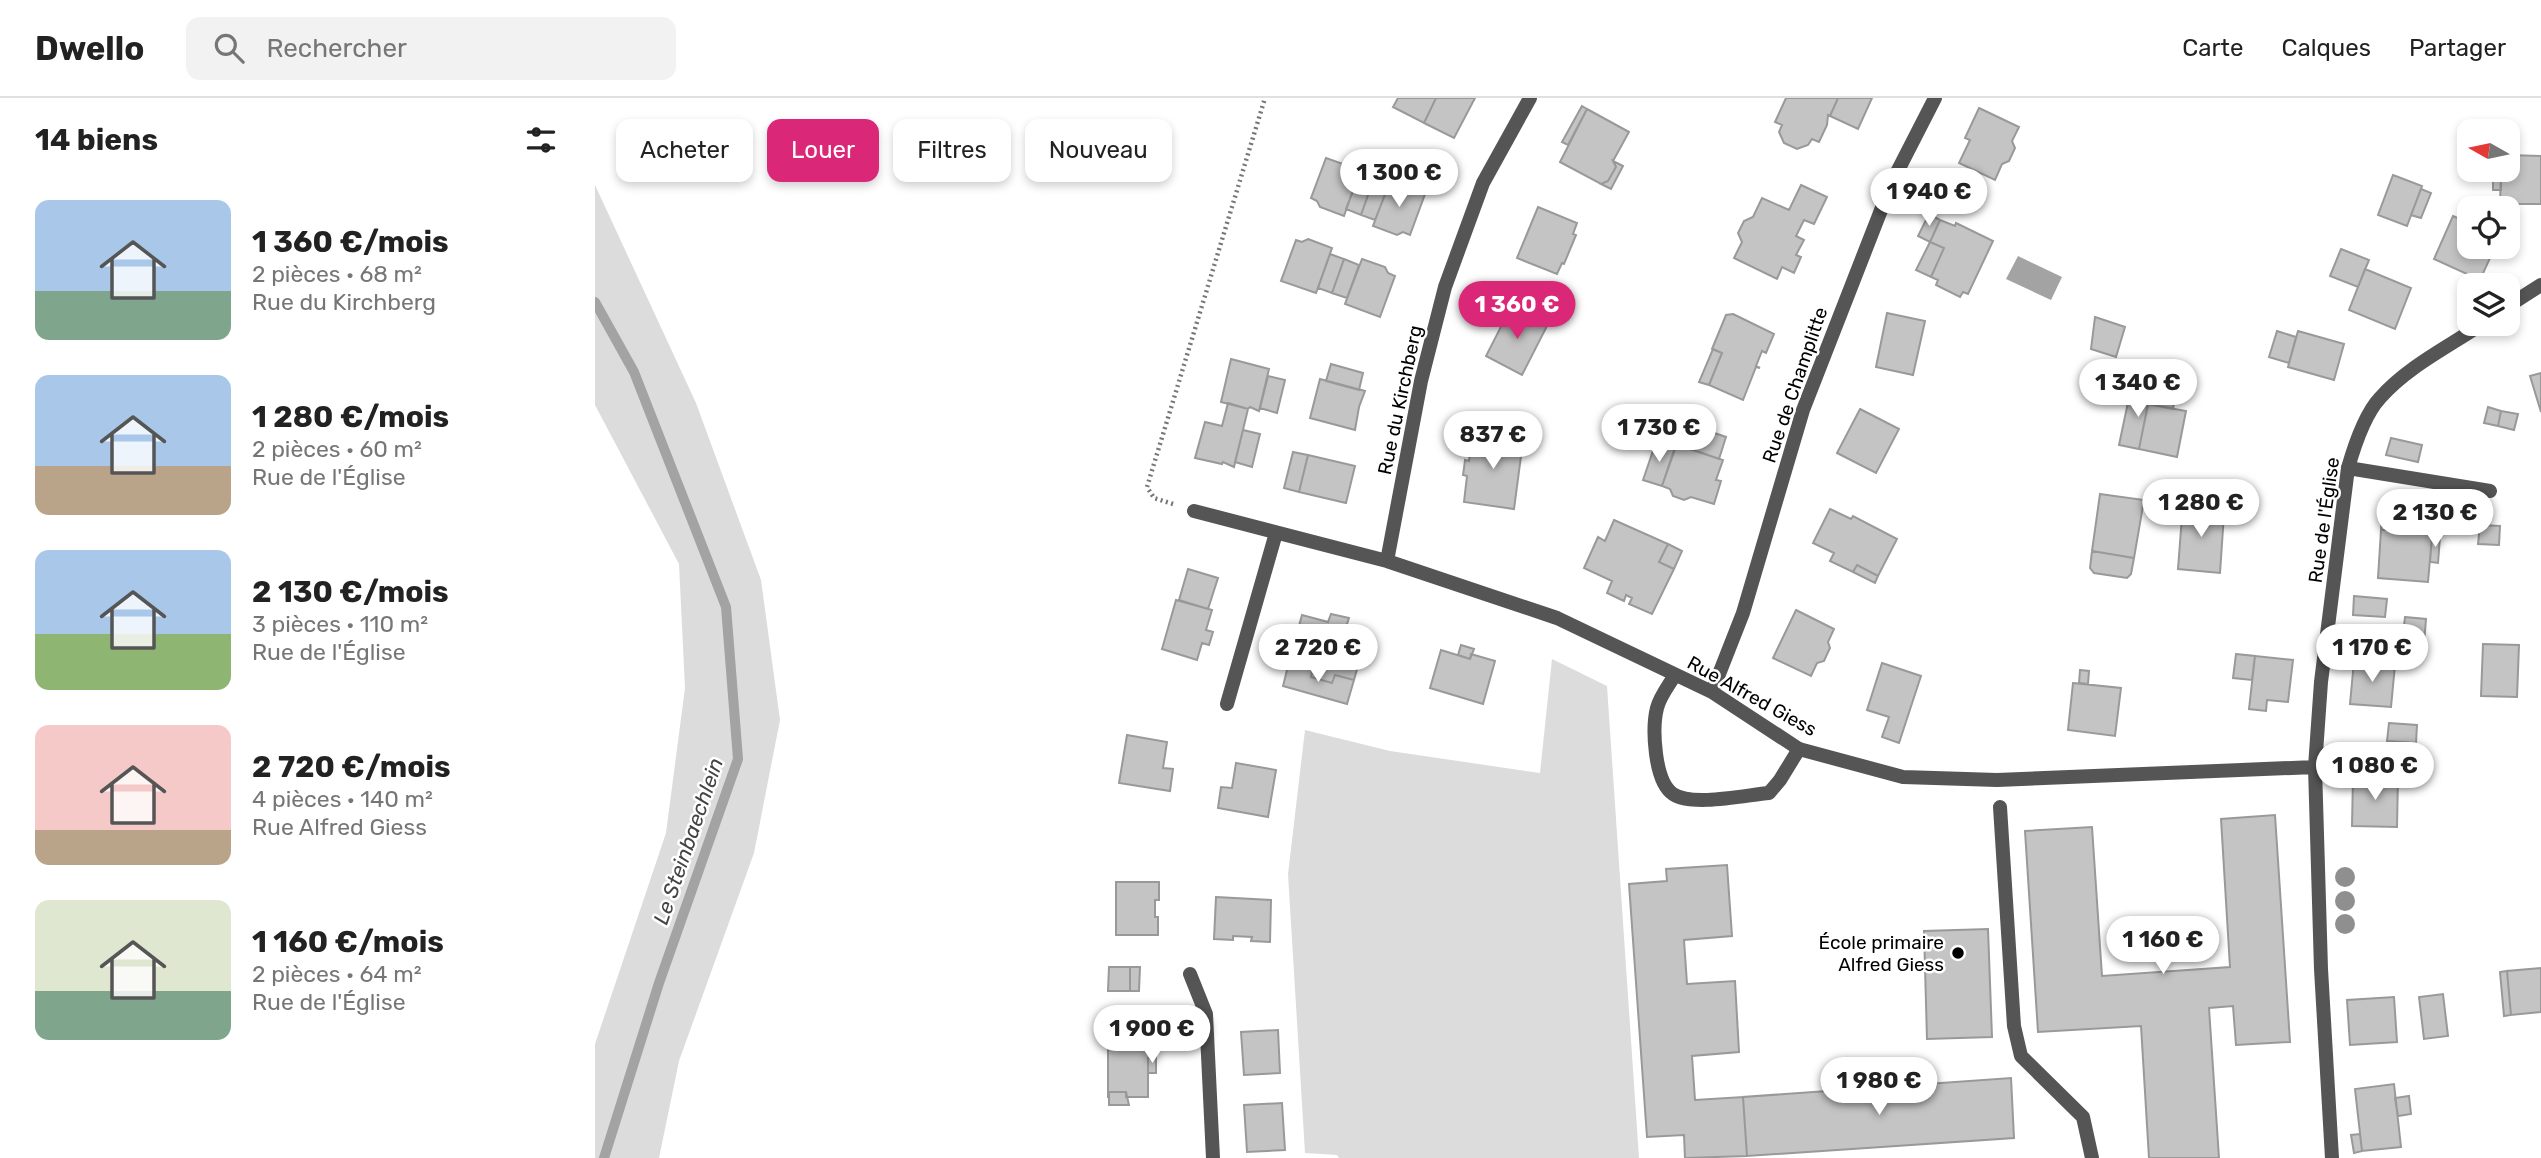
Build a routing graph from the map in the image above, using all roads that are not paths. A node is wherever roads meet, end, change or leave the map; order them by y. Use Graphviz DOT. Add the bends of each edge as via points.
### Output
graph roads {
  1 [pos="1530,98"];
  2 [pos="1935,98"];
  3 [pos="2541,285"];
  4 [pos="2520,298"];
  5 [pos="2464,336"];
  6 [pos="2348,468"];
  7 [pos="2490,491"];
  8 [pos="1194,511"];
  9 [pos="1276,533"];
  10 [pos="1387,561"];
  11 [pos="1675,675"];
  12 [pos="1712,692"];
  13 [pos="1227,704"];
  14 [pos="1799,749"];
  15 [pos="2315,767"];
  16 [pos="2000,807"];
  17 [pos="1190,974"];
  18 [pos="1213,1158"];
  19 [pos="2092,1158"];
  20 [pos="2332,1158"];
  1 -- 10 [label="street, Rue du Kirchberg" via="1483,183 1445,287 1420,381"];
  2 -- 12 [label="street, Rue de Champlitte" via="1892,182 1803,410 1743,613"];
  3 -- 4 [label="street"];
  5 -- 6 [label="street, Rue de l'Église" via="2399,379 2378,400"];
  6 -- 7 [label="street"];
  6 -- 15 [label="street, Rue de l'Église"];
  8 -- 9 [label="street, Rue Alfred Giess"];
  9 -- 10 [label="street, Rue Alfred Giess"];
  9 -- 13 [label="street"];
  10 -- 11 [label="street, Rue Alfred Giess" via="1557,618"];
  11 -- 12 [label="street, Rue Alfred Giess"];
  11 -- 14 [label="street" via="1657,709 1655,746 1661,778 1672,794 1692,800 1769,793"];
  12 -- 14 [label="street, Rue Alfred Giess"];
  14 -- 15 [label="street, Rue Alfred Giess" via="1903,777 1961,780"];
  15 -- 20 [label="street, Rue de l'Église"];
  16 -- 19 [label="street" via="2014,1026 2021,1056 2083,1117"];
  17 -- 18 [label="street" via="1206,1014"];
}
